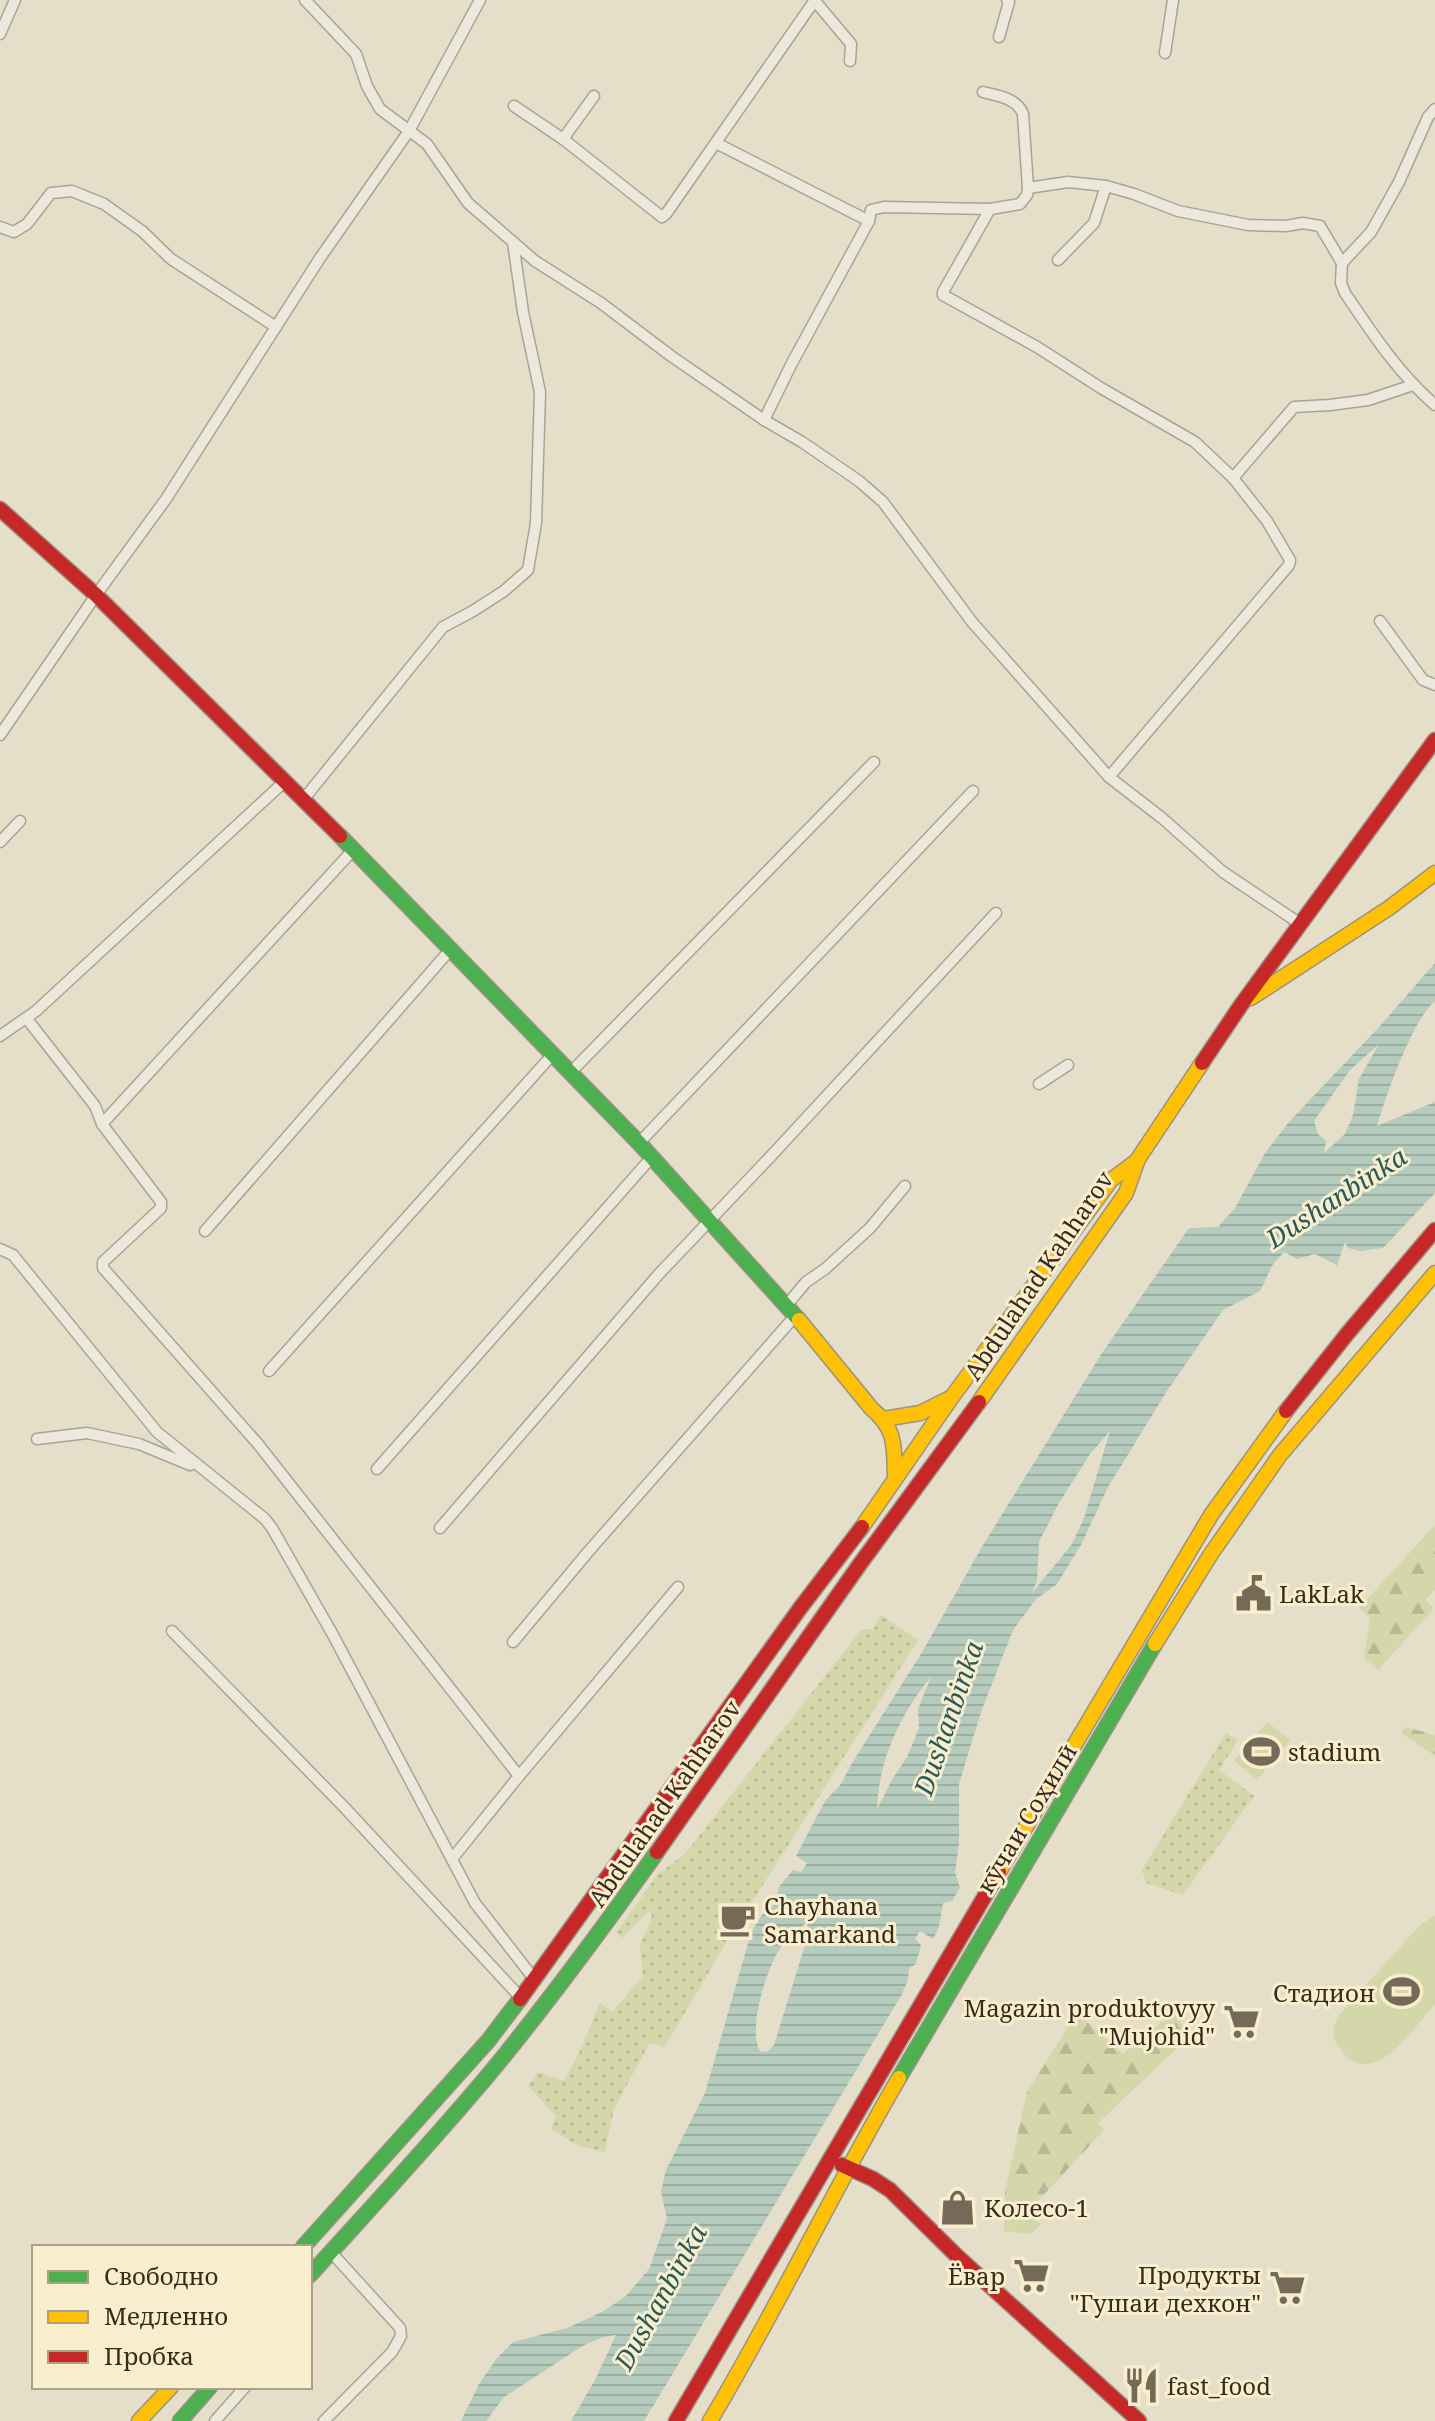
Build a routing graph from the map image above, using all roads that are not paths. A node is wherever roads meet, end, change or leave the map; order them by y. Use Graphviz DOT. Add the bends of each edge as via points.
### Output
graph roads {
  1 [pos="15,0"];
  2 [pos="305,0"];
  3 [pos="480,0"];
  4 [pos="815,0"];
  5 [pos="1007,0"];
  6 [pos="1173,0"];
  7 [pos="0,34"];
  8 [pos="999,37"];
  9 [pos="1165,53"];
  10 [pos="850,61"];
  11 [pos="983,92"];
  12 [pos="594,96"];
  13 [pos="514,106"];
  14 [pos="1435,109"];
  15 [pos="409,131"];
  16 [pos="563,139"];
  17 [pos="716,143"];
  18 [pos="1106,186"];
  19 [pos="1028,188"];
  20 [pos="990,209"];
  21 [pos="869,221"];
  22 [pos="0,227"];
  23 [pos="513,242"];
  24 [pos="1058,260"];
  25 [pos="1342,263"];
  26 [pos="276,327"];
  27 [pos="1413,385"];
  28 [pos="1435,405"];
  29 [pos="764,420"];
  30 [pos="1233,478"];
  31 [pos="0,509"];
  32 [pos="96,595"];
  33 [pos="1380,621"];
  34 [pos="1435,685"];
  35 [pos="0,735"];
  36 [pos="1435,740"];
  37 [pos="1431,757"];
  38 [pos="874,762"];
  39 [pos="1109,777"];
  40 [pos="284,782"];
  41 [pos="973,791"];
  42 [pos="303,800"];
  43 [pos="20,821"];
  44 [pos="0,842"];
  45 [pos="354,849"];
  46 [pos="1435,873"];
  47 [pos="996,913"];
  48 [pos="1299,923"];
  49 [pos="450,950"];
  50 [pos="1241,1005"];
  51 [pos="27,1019"];
  52 [pos="0,1036"];
  53 [pos="553,1054"];
  54 [pos="1068,1065"];
  55 [pos="571,1072"];
  56 [pos="1039,1084"];
  57 [pos="102,1124"];
  58 [pos="639,1143"];
  59 [pos="651,1158"];
  60 [pos="1138,1159"];
  61 [pos="905,1186"];
  62 [pos="708,1222"];
  63 [pos="1435,1230"];
  64 [pos="205,1231"];
  65 [pos="0,1249"];
  66 [pos="1397,1272"];
  67 [pos="1435,1273"];
  68 [pos="1419,1290"];
  69 [pos="791,1311"];
  70 [pos="269,1371"];
  71 [pos="952,1397"];
  72 [pos="884,1419"];
  73 [pos="37,1439"];
  74 [pos="377,1469"];
  75 [pos="203,1470"];
  76 [pos="895,1480"];
  77 [pos="440,1528"];
  78 [pos="678,1587"];
  79 [pos="172,1631"];
  80 [pos="513,1642"];
  81 [pos="519,1776"];
  82 [pos="452,1859"];
  83 [pos="535,1980"];
  84 [pos="521,1998"];
  85 [pos="830,2161"];
  86 [pos="849,2168"];
  87 [pos="305,2245"];
  88 [pos="331,2252"];
  89 [pos="312,2273"];
  90 [pos="718,2350"];
  91 [pos="744,2364"];
  92 [pos="169,2389"];
  93 [pos="208,2389"];
  94 [pos="243,2389"];
  95 [pos="139,2421"];
  96 [pos="180,2421"];
  97 [pos="215,2421"];
  98 [pos="324,2421"];
  99 [pos="676,2421"];
  100 [pos="710,2421"];
  101 [pos="1139,2421"];
  1 -- 7 [label="street"];
  2 -- 15 [label="street" via="356,54 380,109"];
  3 -- 15 [label="street"];
  4 -- 10 [label="street" via="851,44"];
  4 -- 17 [label="street"];
  5 -- 8 [label="street"];
  6 -- 9 [label="street"];
  11 -- 19 [label="street" via="1021,107"];
  12 -- 16 [label="street"];
  13 -- 16 [label="street"];
  14 -- 25 [label="street" via="1371,232"];
  15 -- 23 [label="street" via="427,144 468,203"];
  15 -- 26 [label="street"];
  16 -- 17 [label="street" via="662,217"];
  17 -- 21 [label="street"];
  18 -- 19 [label="street" via="1068,182"];
  18 -- 24 [label="street" via="1094,223"];
  18 -- 25 [label="street" via="1178,211 1248,225 1313,223"];
  19 -- 20 [label="street" via="1020,204"];
  20 -- 21 [label="street" via="884,207 871,210"];
  20 -- 30 [label="street" via="943,295 1195,442"];
  21 -- 29 [label="street"];
  22 -- 26 [label="street" via="14,232 51,193 72,191 104,204 171,259"];
  23 -- 29 [label="street"];
  23 -- 42 [label="street" via="540,392 536,523 528,570 504,591 443,627"];
  25 -- 27 [label="street" via="1345,293"];
  26 -- 32 [label="street" via="166,499"];
  27 -- 28 [label="street"];
  27 -- 30 [label="street" via="1368,400 1294,407"];
  29 -- 39 [label="street" via="883,502 972,622"];
  30 -- 39 [label="street" via="1267,521 1288,554 1289,565"];
  31 -- 32 [label="main road"];
  32 -- 35 [label="street"];
  32 -- 40 [label="main road"];
  33 -- 34 [label="street" via="1423,680"];
  36 -- 37 [label="main road"];
  37 -- 48 [label="main road"];
  38 -- 55 [label="street"];
  39 -- 48 [label="street" via="1223,872"];
  40 -- 42 [label="main road"];
  40 -- 51 [label="street"];
  41 -- 58 [label="street"];
  42 -- 45 [label="main road"];
  43 -- 44 [label="street"];
  45 -- 49 [label="main road"];
  45 -- 57 [label="street"];
  46 -- 50 [label="main road"];
  47 -- 62 [label="street"];
  48 -- 50 [label="main road"];
  49 -- 53 [label="main road"];
  49 -- 64 [label="street"];
  50 -- 60 [label="main road"];
  51 -- 52 [label="street"];
  51 -- 57 [label="street" via="95,1106"];
  53 -- 55 [label="main road"];
  53 -- 70 [label="street"];
  54 -- 56 [label="street"];
  55 -- 58 [label="main road"];
  57 -- 81 [label="street" via="162,1205 103,1262 103,1268 258,1444"];
  58 -- 59 [label="main road"];
  59 -- 62 [label="main road"];
  59 -- 74 [label="street"];
  60 -- 71 [label="main road, Abdulahad Kahharov" via="1111,1180"];
  60 -- 88 [label="main road, Abdulahad Kahharov" via="1126,1193 618,1907 504,2056"];
  61 -- 69 [label="street" via="870,1228 806,1282"];
  62 -- 69 [label="main road"];
  62 -- 77 [label="street"];
  63 -- 66 [label="main road"];
  65 -- 75 [label="street" via="13,1255 157,1432"];
  66 -- 68 [label="main road" via="1403,1288"];
  66 -- 85 [label="main road" via="1271,1428 1211,1515"];
  67 -- 68 [label="main road, кӯчаи Соҳилӣ"];
  68 -- 86 [label="main road, кӯчаи Соҳилӣ" via="1280,1455 1211,1554 1014,1880"];
  69 -- 72 [label="main road"];
  69 -- 80 [label="street"];
  71 -- 72 [label="main road" via="920,1413"];
  71 -- 76 [label="main road, Abdulahad Kahharov"];
  72 -- 76 [label="main road" via="894,1439"];
  73 -- 75 [label="street" via="87,1433 139,1444"];
  75 -- 82 [label="street" via="272,1528"];
  76 -- 83 [label="main road, Abdulahad Kahharov"];
  78 -- 81 [label="street"];
  79 -- 84 [label="street"];
  81 -- 82 [label="street"];
  82 -- 83 [label="street" via="475,1903"];
  83 -- 84 [label="main road, Abdulahad Kahharov"];
  84 -- 87 [label="main road, Abdulahad Kahharov"];
  85 -- 86 [label="main road"];
  85 -- 90 [label="main road"];
  86 -- 91 [label="main road, кӯчаи Соҳилӣ"];
  86 -- 101 [label="main road" via="890,2190"];
  88 -- 89 [label="main road, Abdulahad Kahharov"];
  88 -- 98 [label="street" via="400,2328 401,2336 392,2352"];
  90 -- 91 [label="main road"];
  90 -- 99 [label="main road"];
  91 -- 100 [label="main road, кӯчаи Соҳилӣ"];
  92 -- 95 [label="main road"];
  93 -- 96 [label="main road"];
  94 -- 97 [label="street"];
}
